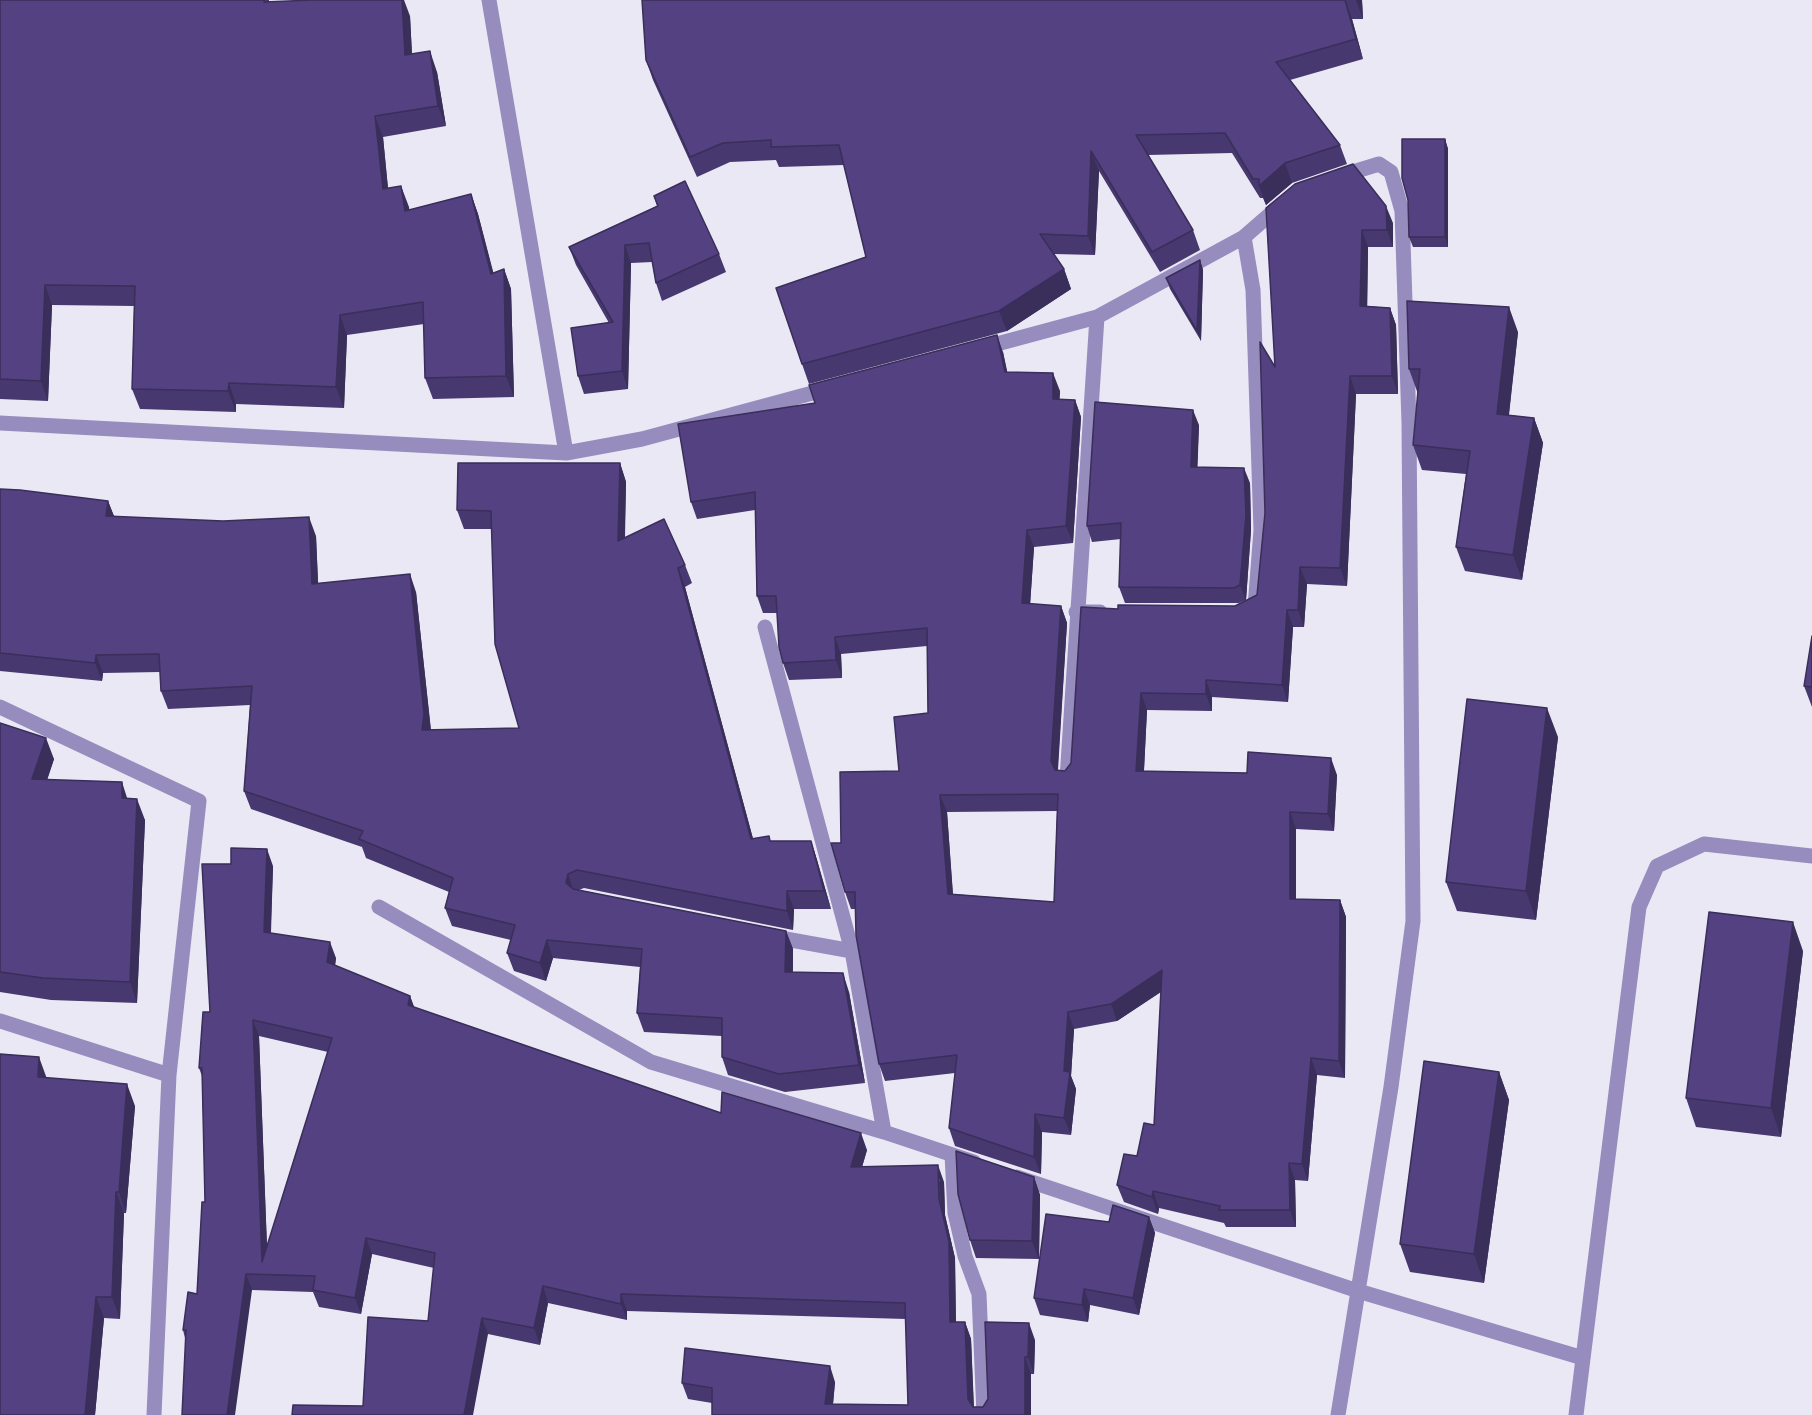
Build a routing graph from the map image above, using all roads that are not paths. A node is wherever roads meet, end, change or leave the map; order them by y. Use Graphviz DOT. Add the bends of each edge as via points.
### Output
graph roads {
  1 [pos="489,0"];
  2 [pos="1325,181"];
  3 [pos="1296,192"];
  4 [pos="1244,237"];
  5 [pos="1097,317"];
  6 [pos="965,353"];
  7 [pos="850,384"];
  8 [pos="0,423"];
  9 [pos="566,453"];
  10 [pos="1076,612"];
  11 [pos="1111,612"];
  12 [pos="1230,613"];
  13 [pos="765,627"];
  14 [pos="0,707"];
  15 [pos="1067,779"];
  16 [pos="1812,856"];
  17 [pos="379,907"];
  18 [pos="752,932"];
  19 [pos="852,951"];
  20 [pos="0,1021"];
  21 [pos="169,1075"];
  22 [pos="884,1132"];
  23 [pos="952,1155"];
  24 [pos="1358,1291"];
  25 [pos="1583,1358"];
  26 [pos="154,1415"];
  27 [pos="984,1415"];
  28 [pos="1338,1415"];
  29 [pos="1576,1415"];
  1 -- 9 [label="street"];
  2 -- 24 [label="street" via="1379,164 1391,172 1402,210 1413,921"];
  3 -- 4 [label="street"];
  4 -- 5 [label="street"];
  4 -- 12 [label="street" via="1253,290 1261,530 1255,607"];
  5 -- 6 [label="street"];
  5 -- 10 [label="street"];
  7 -- 9 [label="street" via="642,439"];
  8 -- 9 [label="street"];
  10 -- 11 [label="street"];
  10 -- 15 [label="street"];
  13 -- 19 [label="street"];
  14 -- 21 [label="street" via="199,801"];
  16 -- 25 [label="street" via="1704,844 1657,866 1639,907"];
  17 -- 22 [label="street" via="651,1062"];
  18 -- 19 [label="street"];
  19 -- 22 [label="street"];
  20 -- 21 [label="street"];
  21 -- 26 [label="street"];
  22 -- 23 [label="street"];
  23 -- 24 [label="street"];
  23 -- 27 [label="street" via="955,1213 979,1294"];
  24 -- 25 [label="street"];
  24 -- 28 [label="street"];
  25 -- 29 [label="street"];
}
